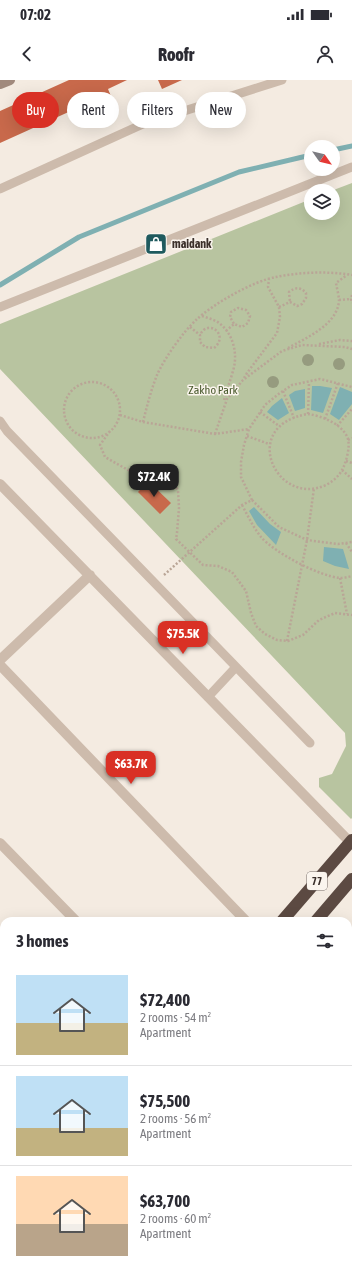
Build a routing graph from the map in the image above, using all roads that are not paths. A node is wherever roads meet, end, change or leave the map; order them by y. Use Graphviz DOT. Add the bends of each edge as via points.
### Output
graph roads {
  1 [pos="10,80"];
  2 [pos="282,80"];
  3 [pos="0,84"];
  4 [pos="352,167"];
  5 [pos="0,189"];
  6 [pos="0,307"];
  7 [pos="0,421"];
  8 [pos="3,433"];
  9 [pos="1,487"];
  10 [pos="90,575"];
  11 [pos="0,660"];
  12 [pos="0,665"];
  13 [pos="236,666"];
  14 [pos="208,696"];
  15 [pos="310,743"];
  16 [pos="351,841"];
  17 [pos="0,843"];
  18 [pos="352,878"];
  19 [pos="72,917"];
  20 [pos="242,917"];
  21 [pos="285,917"];
  22 [pos="319,917"];
  1 -- 3 [label="main road"];
  2 -- 5 [label="lane" via="143,124"];
  4 -- 6 [label="lane"];
  7 -- 8 [label="lane"];
  8 -- 13 [label="lane"];
  9 -- 10 [label="street"];
  10 -- 11 [label="street"];
  10 -- 14 [label="street"];
  12 -- 20 [label="street"];
  13 -- 14 [label="lane"];
  13 -- 15 [label="lane"];
  14 -- 16 [label="street"];
  16 -- 21 [label="highway, 77"];
  17 -- 19 [label="street"];
  18 -- 22 [label="highway, 77"];
}
